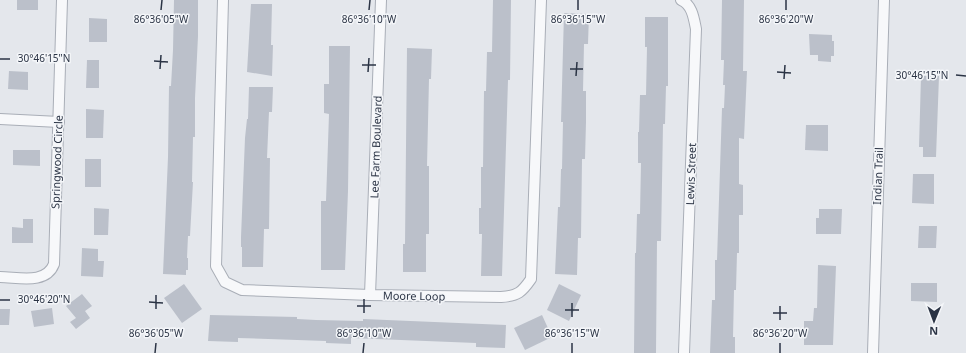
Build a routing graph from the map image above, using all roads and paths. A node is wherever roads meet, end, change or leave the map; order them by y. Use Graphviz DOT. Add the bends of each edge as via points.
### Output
graph roads {
  1 [pos="62,0"];
  2 [pos="223,0"];
  3 [pos="382,0"];
  4 [pos="541,0"];
  5 [pos="681,0"];
  6 [pos="884,0"];
  7 [pos="0,119"];
  8 [pos="59,122"];
  9 [pos="0,277"];
  10 [pos="370,295"];
  11 [pos="684,353"];
  12 [pos="873,353"];
  1 -- 8 [label="street, Springwood Circle"];
  2 -- 10 [label="street, Moore Loop" via="216,266 225,282 242,290"];
  3 -- 10 [label="street, Lee Farm Boulevard"];
  4 -- 10 [label="street, Moore Loop" via="531,279 514,297"];
  5 -- 11 [label="street, Lewis Street" via="692,12 696,29"];
  6 -- 12 [label="street, Indian Trail"];
  7 -- 8 [label="street"];
  8 -- 9 [label="street, Springwood Circle" via="54,264 46,276 38,278"];
}
